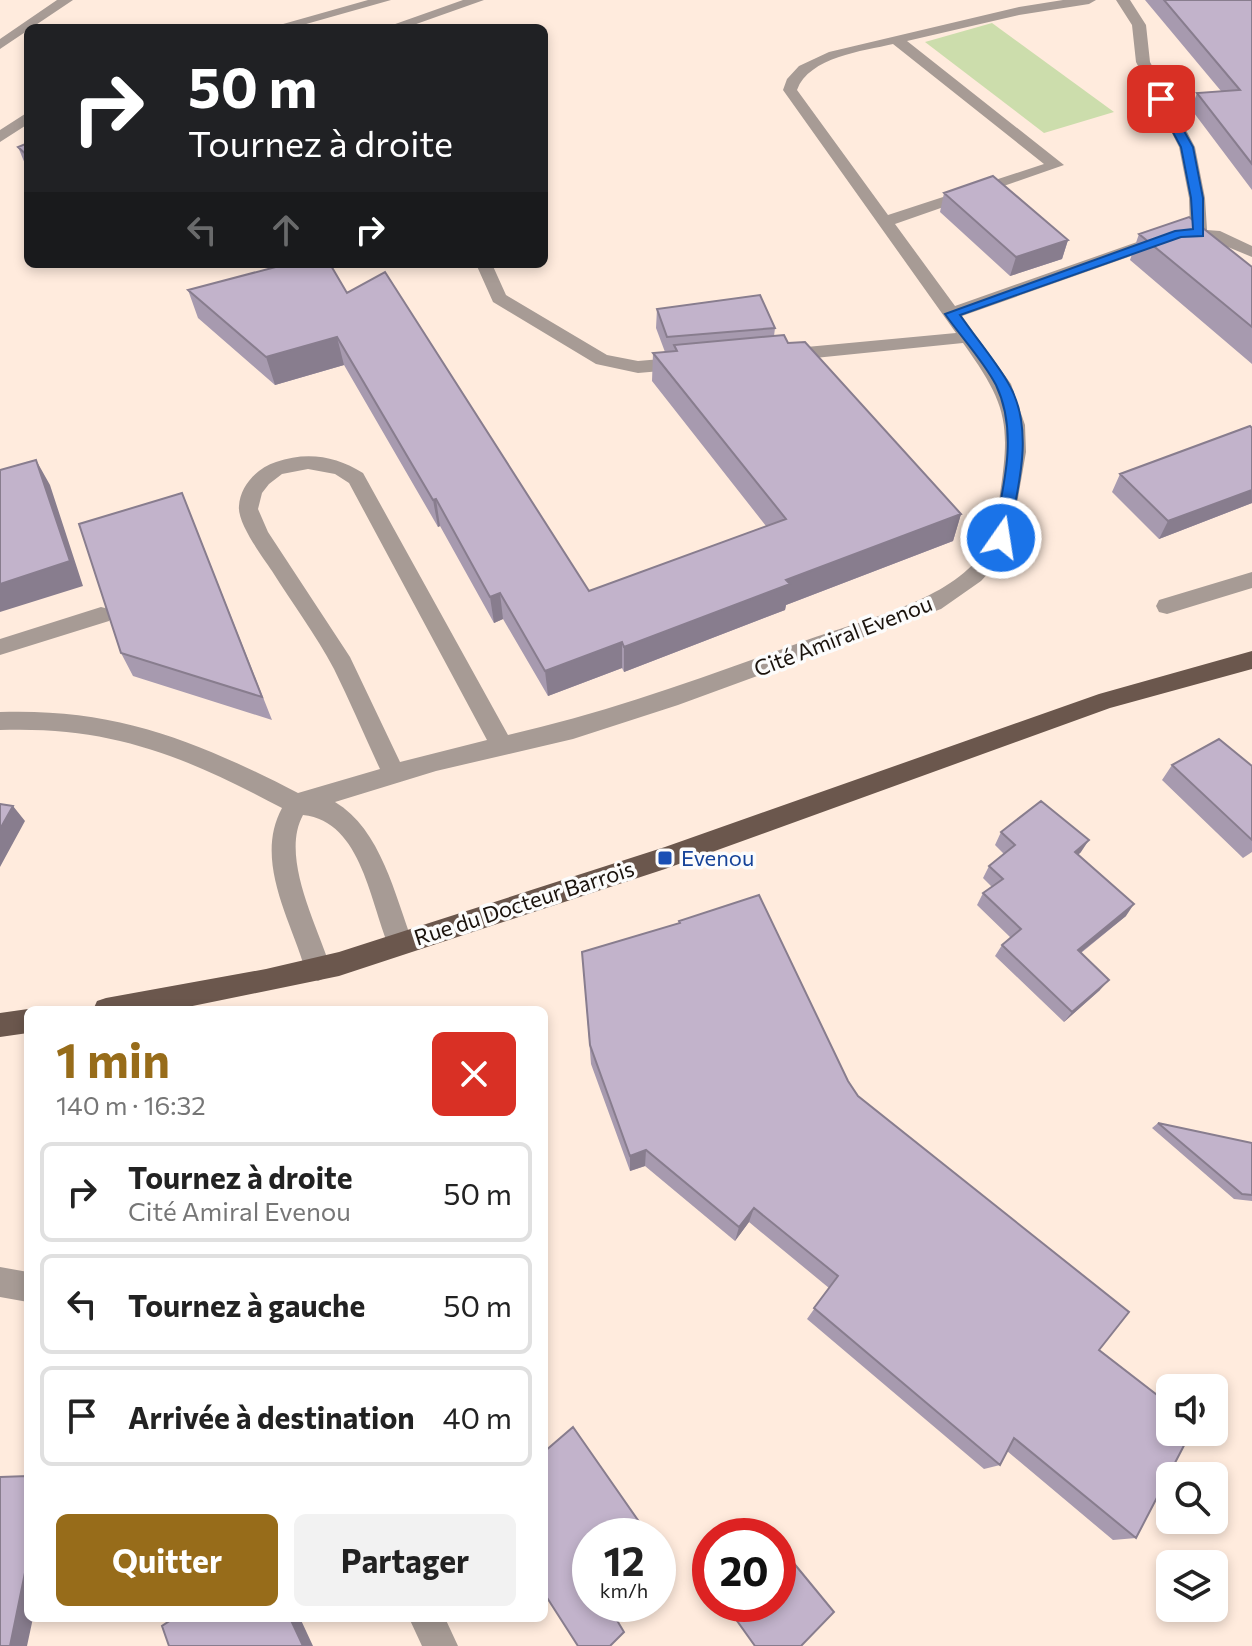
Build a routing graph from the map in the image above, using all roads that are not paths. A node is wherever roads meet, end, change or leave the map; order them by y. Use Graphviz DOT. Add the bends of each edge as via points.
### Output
graph roads {
  1 [pos="66,0"];
  2 [pos="384,0"];
  3 [pos="477,0"];
  4 [pos="1089,0"];
  5 [pos="1123,0"];
  6 [pos="31,24"];
  7 [pos="291,24"];
  8 [pos="403,24"];
  9 [pos="24,29"];
  10 [pos="896,39"];
  11 [pos="0,45"];
  12 [pos="24,120"];
  13 [pos="0,139"];
  14 [pos="24,142"];
  15 [pos="883,222"];
  16 [pos="1199,233"];
  17 [pos="1252,252"];
  18 [pos="486,268"];
  19 [pos="951,314"];
  20 [pos="969,337"];
  21 [pos="767,357"];
  22 [pos="701,362"];
  23 [pos="1252,580"];
  24 [pos="1167,606"];
  25 [pos="101,615"];
  26 [pos="0,647"];
  27 [pos="1252,660"];
  28 [pos="0,721"];
  29 [pos="501,745"];
  30 [pos="394,774"];
  31 [pos="296,804"];
  32 [pos="400,943"];
  33 [pos="318,969"];
  34 [pos="127,1006"];
  35 [pos="24,1022"];
  36 [pos="0,1025"];
  37 [pos="0,1282"];
  38 [pos="24,1286"];
  39 [pos="428,1622"];
  40 [pos="441,1646"];
  1 -- 6 [label="street"];
  2 -- 7 [label="street"];
  3 -- 8 [label="street"];
  4 -- 10 [label="street, Cité Amiral Evenou"];
  5 -- 16 [label="street" via="1139,25 1143,62 1187,147"];
  9 -- 11 [label="street"];
  10 -- 15 [label="street, Cité Amiral Evenou" via="819,61 790,84"];
  10 -- 15 [label="street" via="1056,165"];
  12 -- 13 [label="street"];
  13 -- 14 [label="street"];
  15 -- 19 [label="street, Cité Amiral Evenou"];
  16 -- 17 [label="street"];
  16 -- 19 [label="street" via="1180,233"];
  18 -- 22 [label="street" via="499,298 602,360 638,367"];
  19 -- 20 [label="street, Cité Amiral Evenou"];
  20 -- 21 [label="street"];
  20 -- 29 [label="street, Cité Amiral Evenou" via="1002,384 1016,425 1007,517 995,550 974,576 933,603 835,641 573,730"];
  23 -- 24 [label="street"];
  25 -- 26 [label="street"];
  27 -- 32 [label="main road, Rue du Docteur Barrois" via="1107,700 665,858"];
  28 -- 31 [label="street" via="34,718 117,727 208,760"];
  29 -- 30 [label="street, Cité Amiral Evenou"];
  29 -- 30 [label="street" via="356,478 331,463 280,467 255,487 248,509 342,663"];
  30 -- 31 [label="street, Cité Amiral Evenou"];
  31 -- 32 [label="street" via="328,809 345,820 360,842"];
  31 -- 33 [label="street" via="284,823 281,843 286,880"];
  32 -- 33 [label="main road, Rue du Docteur Barrois"];
  33 -- 34 [label="main road, Rue du Docteur Barrois"];
  35 -- 36 [label="main road"];
  37 -- 38 [label="street"];
  39 -- 40 [label="street"];
}
